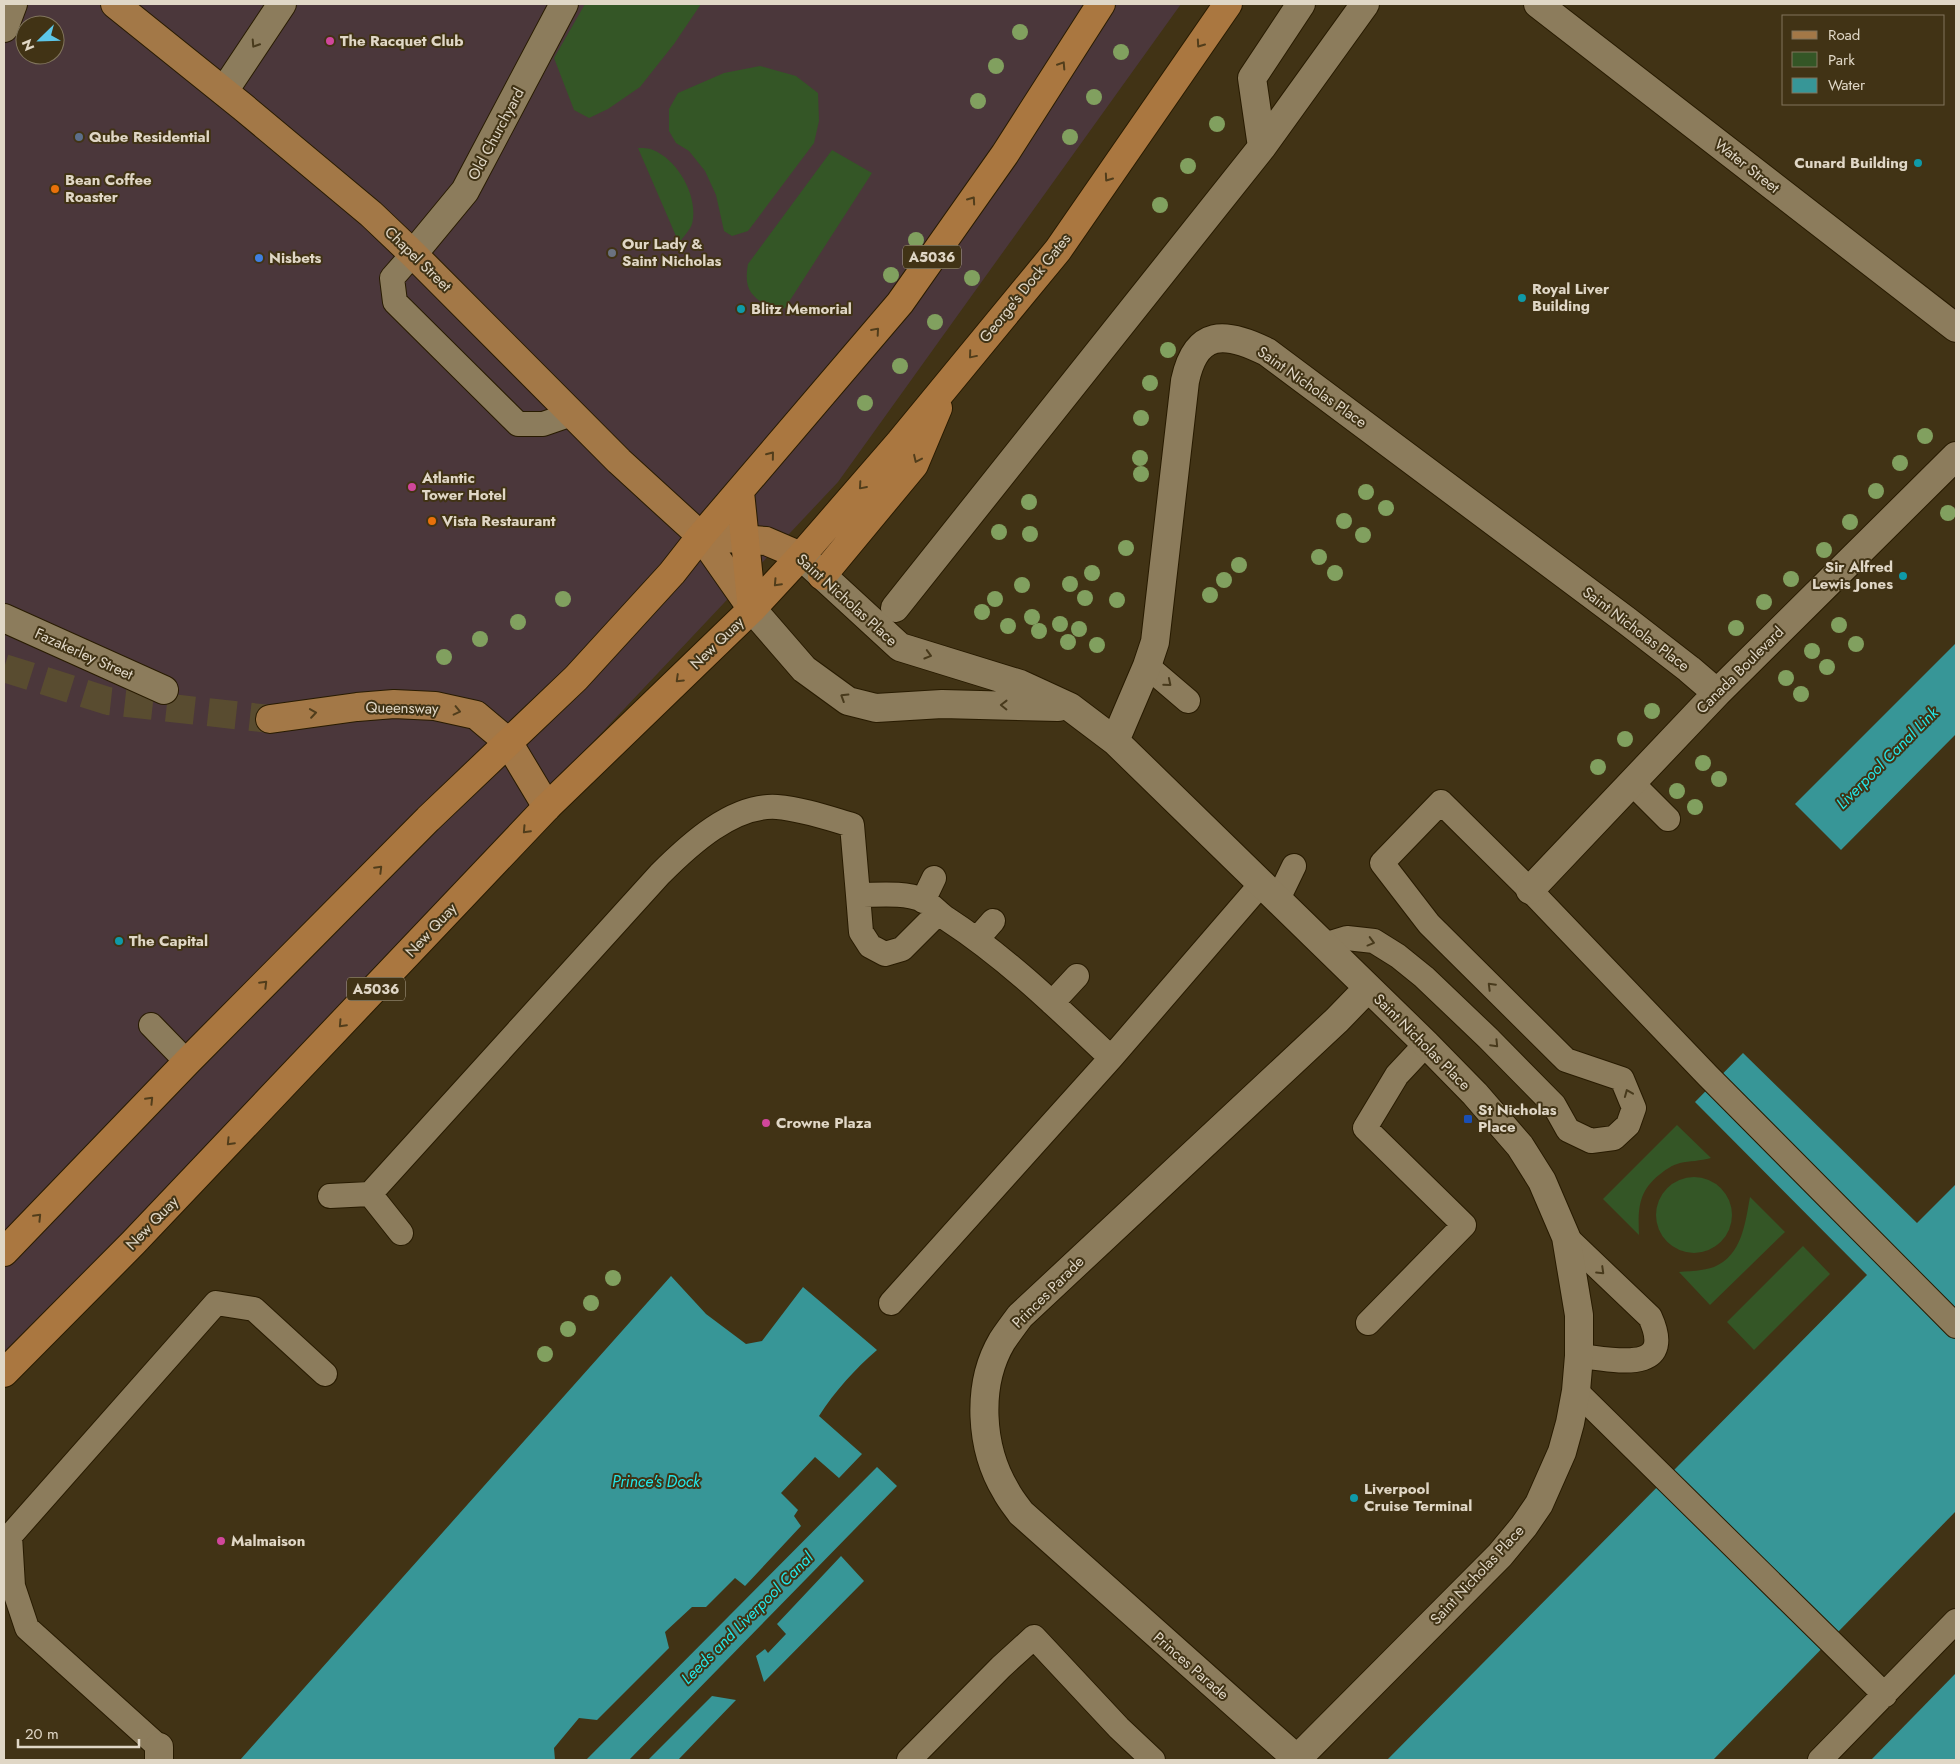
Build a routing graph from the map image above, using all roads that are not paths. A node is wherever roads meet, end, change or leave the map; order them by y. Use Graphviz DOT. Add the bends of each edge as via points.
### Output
graph roads {
  1 [pos="13,4"];
  2 [pos="115,4"];
  3 [pos="282,4"];
  4 [pos="564,4"];
  5 [pos="1101,4"];
  6 [pos="1228,4"];
  7 [pos="1301,4"];
  8 [pos="1365,4"];
  9 [pos="1538,4"];
  10 [pos="4,28"];
  11 [pos="224,91"];
  12 [pos="1262,147"];
  13 [pos="413,254"];
  14 [pos="1956,328"];
  15 [pos="950,382"];
  16 [pos="572,414"];
  17 [pos="1956,456"];
  18 [pos="740,492"];
  19 [pos="701,536"];
  20 [pos="744,539"];
  21 [pos="801,556"];
  22 [pos="822,576"];
  23 [pos="895,608"];
  24 [pos="752,609"];
  25 [pos="4,618"];
  26 [pos="1147,666"];
  27 [pos="164,690"];
  28 [pos="1717,693"];
  29 [pos="1188,700"];
  30 [pos="1070,707"];
  31 [pos="270,719"];
  32 [pos="508,742"];
  33 [pos="1115,742"];
  34 [pos="1631,782"];
  35 [pos="547,807"];
  36 [pos="1668,819"];
  37 [pos="1294,866"];
  38 [pos="934,878"];
  39 [pos="1530,890"];
  40 [pos="1270,891"];
  41 [pos="858,895"];
  42 [pos="931,907"];
  43 [pos="1324,945"];
  44 [pos="1077,976"];
  45 [pos="1368,988"];
  46 [pos="1052,1003"];
  47 [pos="151,1025"];
  48 [pos="1426,1044"];
  49 [pos="1111,1058"];
  50 [pos="187,1062"];
  51 [pos="370,1194"];
  52 [pos="330,1196"];
  53 [pos="401,1233"];
  54 [pos="1566,1237"];
  55 [pos="4,1252"];
  56 [pos="891,1303"];
  57 [pos="1368,1323"];
  58 [pos="1956,1326"];
  59 [pos="1579,1356"];
  60 [pos="4,1373"];
  61 [pos="325,1374"];
  62 [pos="1576,1391"];
  63 [pos="1956,1621"];
  64 [pos="1419,1636"];
  65 [pos="1884,1695"];
  66 [pos="159,1754"];
  67 [pos="909,1760"];
  68 [pos="1153,1760"];
  69 [pos="1297,1760"];
  70 [pos="1820,1760"];
  1 -- 10 [label="street"];
  2 -- 11 [label="main road, Chapel Street"];
  3 -- 11 [label="street, one-way"];
  4 -- 13 [label="street, Old Churchyard" via="465,191"];
  18 -- 5 [label="highway, A5036, one-way" via="900,303 1005,154"];
  6 -- 15 [label="highway, George's Dock Gates / A5036, one-way" via="1058,250"];
  7 -- 12 [label="street" via="1252,78"];
  8 -- 12 [label="street"];
  9 -- 14 [label="street, Water Street"];
  11 -- 13 [label="main road, Chapel Street" via="371,214"];
  12 -- 23 [label="street"];
  13 -- 16 [label="main road, Chapel Street"];
  13 -- 16 [label="lane" via="392,278 395,302 518,424 543,424"];
  15 -- 21 [label="highway, George's Dock Gates / A5036, one-way"];
  15 -- 22 [label="highway, one-way" via="914,465"];
  16 -- 19 [label="main road, Chapel Street" via="619,462"];
  17 -- 28 [label="street, Canada Boulevard"];
  18 -- 19 [label="highway, A5036"];
  18 -- 20 [label="highway"];
  19 -- 20 [label="main road, Saint Nicholas Place"];
  19 -- 24 [label="main road"];
  19 -- 32 [label="highway, A5036" via="672,573 576,678"];
  20 -- 21 [label="main road, Saint Nicholas Place" via="766,541"];
  20 -- 24 [label="highway"];
  21 -- 22 [label="street, Saint Nicholas Place"];
  21 -- 24 [label="highway, New Quay / A5036, one-way"];
  22 -- 30 [label="street, Saint Nicholas Place, one-way" via="900,648 1020,684"];
  30 -- 24 [label="street, one-way" via="942,704 876,708 848,701 804,669"];
  24 -- 35 [label="highway, New Quay / A5036, one-way"];
  25 -- 27 [label="street, Fazakerley Street"];
  26 -- 28 [label="street, Saint Nicholas Place" via="1155,642 1184,381 1199,346 1216,338 1232,338 1267,352 1319,390 1690,669"];
  26 -- 29 [label="lane, one-way"];
  26 -- 33 [label="street, Saint Nicholas Place"];
  28 -- 34 [label="street, Canada Boulevard"];
  30 -- 33 [label="street, Saint Nicholas Place"];
  31 -- 32 [label="main road, Queensway, one-way" via="394,704 435,706 476,715"];
  32 -- 35 [label="main road, Queensway"];
  50 -- 32 [label="highway, A5036, one-way"];
  33 -- 40 [label="street, Saint Nicholas Place"];
  34 -- 36 [label="lane"];
  34 -- 39 [label="street, Canada Boulevard"];
  35 -- 60 [label="highway, New Quay / A5036, one-way" via="133,1243"];
  37 -- 40 [label="lane"];
  38 -- 42 [label="lane"];
  43 -- 39 [label="lane, one-way" via="1347,938 1374,941 1398,956 1488,1038 1554,1105 1568,1130 1592,1141 1614,1138 1628,1125 1634,1108 1622,1079 1566,1060 1429,924 1382,863 1441,802"];
  39 -- 58 [label="lane" via="1708,1076"];
  40 -- 43 [label="street, Saint Nicholas Place"];
  40 -- 49 [label="lane"];
  41 -- 42 [label="lane" via="894,895"];
  41 -- 42 [label="lane" via="861,932 870,946 885,954 902,949 916,937"];
  41 -- 51 [label="lane" via="852,825 776,807 744,811 732,818 689,846 660,874"];
  42 -- 46 [label="lane" via="985,930"];
  43 -- 45 [label="street, Saint Nicholas Place"];
  44 -- 46 [label="lane"];
  45 -- 48 [label="street, Saint Nicholas Place"];
  45 -- 69 [label="street, Princes Parade" via="1020,1316 1002,1341 990,1368 984,1397 987,1441 995,1468 1005,1491 1021,1513"];
  46 -- 49 [label="lane"];
  47 -- 50 [label="lane"];
  48 -- 54 [label="street, Saint Nicholas Place" via="1520,1146 1542,1181"];
  48 -- 57 [label="lane" via="1397,1075 1365,1128 1464,1225"];
  49 -- 56 [label="lane"];
  55 -- 50 [label="highway, A5036, one-way"];
  51 -- 52 [label="lane"];
  51 -- 53 [label="lane"];
  54 -- 59 [label="street, Saint Nicholas Place" via="1579,1315"];
  54 -- 59 [label="lane, one-way" via="1650,1318 1656,1332 1656,1347 1646,1358 1634,1362"];
  59 -- 62 [label="street, Saint Nicholas Place"];
  61 -- 66 [label="lane" via="254,1309 216,1303 10,1536 12,1586 27,1628"];
  62 -- 64 [label="street, Saint Nicholas Place" via="1562,1452 1539,1504 1500,1555"];
  62 -- 65 [label="lane"];
  63 -- 65 [label="lane"];
  64 -- 69 [label="street, Princes Parade"];
  65 -- 70 [label="lane"];
  67 -- 68 [label="lane" via="1034,1637"];
}
